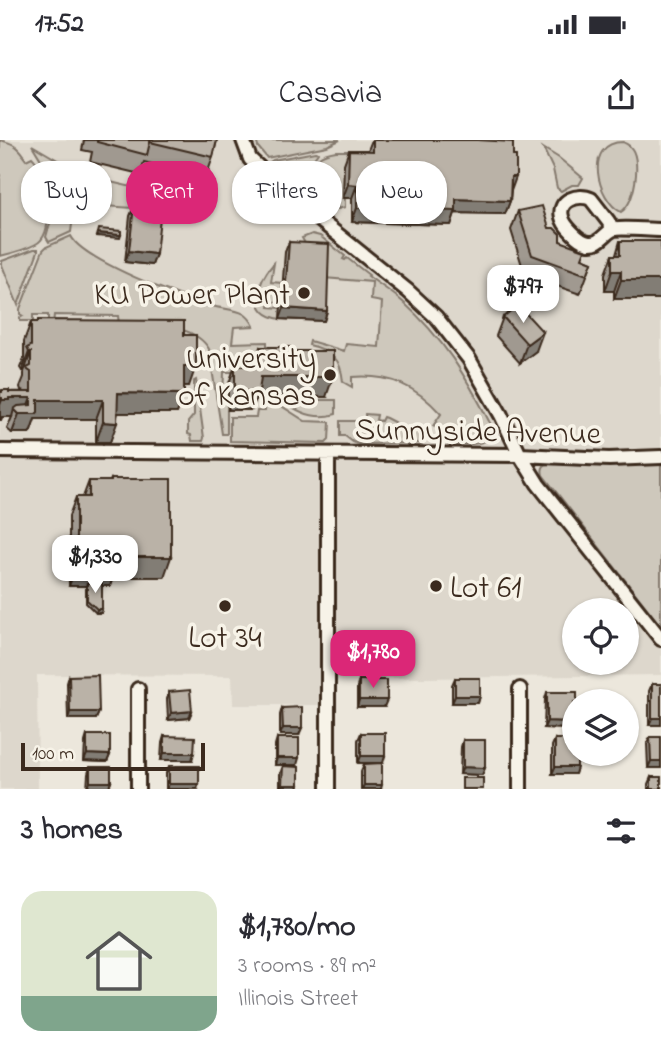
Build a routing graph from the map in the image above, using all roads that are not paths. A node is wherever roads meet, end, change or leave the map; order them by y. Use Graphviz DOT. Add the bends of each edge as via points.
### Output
graph roads {
  1 [pos="243,140"];
  2 [pos="613,229"];
  3 [pos="661,230"];
  4 [pos="0,452"];
  5 [pos="328,454"];
  6 [pos="520,455"];
  7 [pos="661,457"];
  8 [pos="661,639"];
  9 [pos="138,689"];
  10 [pos="520,689"];
  11 [pos="138,789"];
  12 [pos="328,789"];
  13 [pos="520,789"];
  1 -- 6 [label="street" via="250,159 291,197 436,317 469,359"];
  2 -- 3 [label="street"];
  4 -- 5 [label="street, Sunnyside Avenue"];
  5 -- 6 [label="street, Sunnyside Avenue"];
  5 -- 12 [label="street"];
  6 -- 7 [label="street, Sunnyside Avenue"];
  6 -- 8 [label="street"];
  9 -- 11 [label="street"];
  10 -- 13 [label="street"];
}
